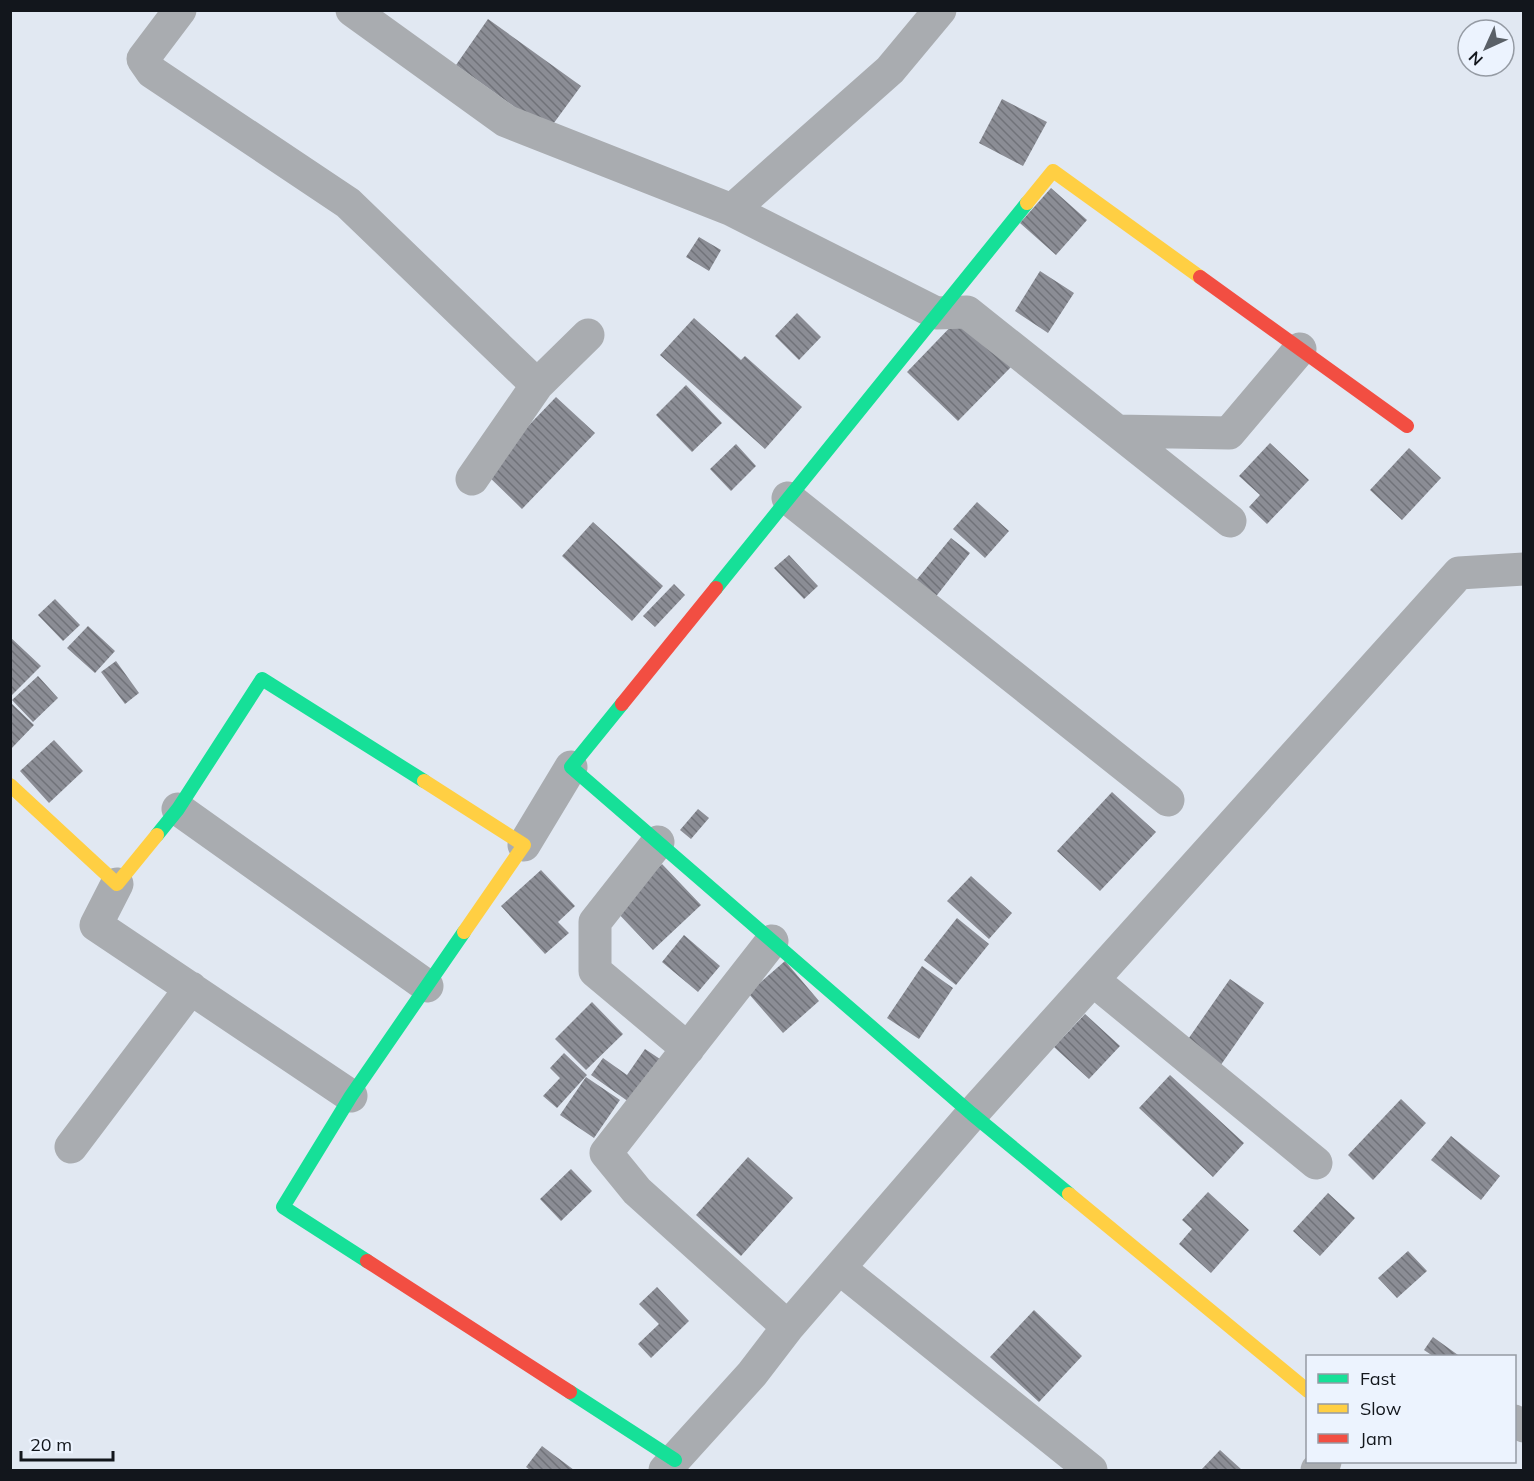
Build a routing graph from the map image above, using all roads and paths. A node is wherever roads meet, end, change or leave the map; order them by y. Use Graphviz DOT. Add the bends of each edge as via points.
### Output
graph roads {
  1 [pos="180,10"];
  2 [pos="352,10"];
  3 [pos="940,10"];
  4 [pos="732,210"];
  5 [pos="936,313"];
  6 [pos="588,335"];
  7 [pos="1300,349"];
  8 [pos="537,385"];
  9 [pos="1407,426"];
  10 [pos="1117,431"];
  11 [pos="472,479"];
  12 [pos="788,498"];
  13 [pos="1230,521"];
  14 [pos="1524,569"];
  15 [pos="571,767"];
  16 [pos="10,785"];
  17 [pos="1168,800"];
  18 [pos="178,809"];
  19 [pos="658,842"];
  20 [pos="524,845"];
  21 [pos="117,884"];
  22 [pos="772,941"];
  23 [pos="1093,980"];
  24 [pos="426,986"];
  25 [pos="191,988"];
  26 [pos="688,1049"];
  27 [pos="351,1096"];
  28 [pos="972,1114"];
  29 [pos="71,1147"];
  30 [pos="1317,1163"];
  31 [pos="839,1268"];
  32 [pos="788,1327"];
  33 [pos="1306,1389"];
  34 [pos="670,1465"];
  35 [pos="1091,1470"];
  1 -- 8 [label="street" via="142,59 152,72 348,203"];
  2 -- 4 [label="street" via="506,121"];
  3 -- 4 [label="street" via="890,70"];
  4 -- 5 [label="street"];
  5 -- 7 [label="street" via="1053,171"];
  5 -- 10 [label="street" via="967,312"];
  5 -- 12 [label="street"];
  6 -- 8 [label="street"];
  7 -- 9 [label="street"];
  7 -- 10 [label="street" via="1229,433"];
  8 -- 11 [label="street"];
  10 -- 13 [label="street"];
  12 -- 15 [label="street"];
  12 -- 17 [label="street"];
  14 -- 23 [label="street" via="1459,573"];
  15 -- 19 [label="street"];
  15 -- 20 [label="street"];
  16 -- 21 [label="street"];
  18 -- 20 [label="street" via="262,679"];
  18 -- 21 [label="street"];
  18 -- 24 [label="street"];
  19 -- 22 [label="street"];
  19 -- 26 [label="street" via="596,922 595,970"];
  20 -- 24 [label="street"];
  21 -- 25 [label="street" via="96,925"];
  22 -- 26 [label="street"];
  22 -- 28 [label="street"];
  23 -- 28 [label="street"];
  23 -- 30 [label="street"];
  24 -- 27 [label="street"];
  25 -- 27 [label="street"];
  25 -- 29 [label="street"];
  26 -- 32 [label="street" via="606,1153 637,1191"];
  27 -- 34 [label="street" via="283,1207"];
  28 -- 31 [label="street"];
  28 -- 33 [label="street"];
  31 -- 32 [label="street"];
  31 -- 35 [label="street"];
  32 -- 34 [label="street" via="752,1374"];
}
